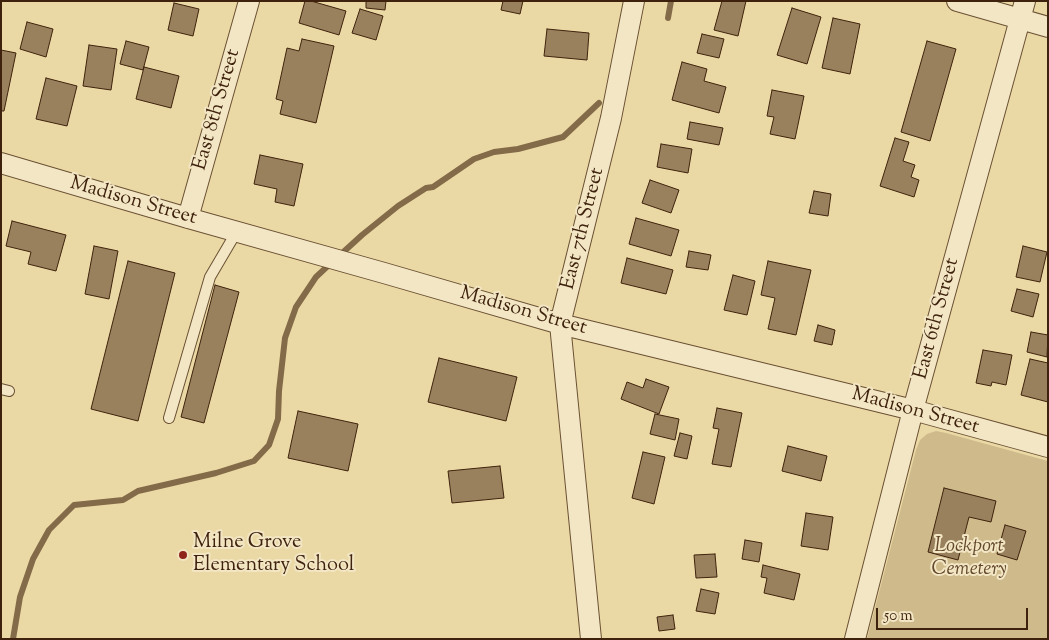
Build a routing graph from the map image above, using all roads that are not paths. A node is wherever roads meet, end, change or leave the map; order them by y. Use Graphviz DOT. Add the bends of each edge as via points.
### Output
graph roads {
  1 [pos="248,1"];
  2 [pos="634,1"];
  3 [pos="957,1"];
  4 [pos="1023,10"];
  5 [pos="1048,27"];
  6 [pos="1,163"];
  7 [pos="188,218"];
  8 [pos="236,231"];
  9 [pos="560,324"];
  10 [pos="913,410"];
  11 [pos="168,418"];
  12 [pos="1048,447"];
  13 [pos="591,639"];
  14 [pos="855,639"];
  1 -- 7 [label="street, East 8th Street"];
  2 -- 9 [label="street, East 7th Street" via="611,118"];
  3 -- 4 [label="street"];
  4 -- 5 [label="street"];
  4 -- 10 [label="street, East 6th Street"];
  6 -- 7 [label="street, Madison Street"];
  7 -- 8 [label="street, Madison Street"];
  8 -- 9 [label="street, Madison Street"];
  8 -- 11 [label="lane" via="210,277"];
  9 -- 10 [label="street, Madison Street"];
  9 -- 13 [label="street, East 7th Street"];
  10 -- 12 [label="street, Madison Street"];
  10 -- 14 [label="street, East 6th Street"];
}
